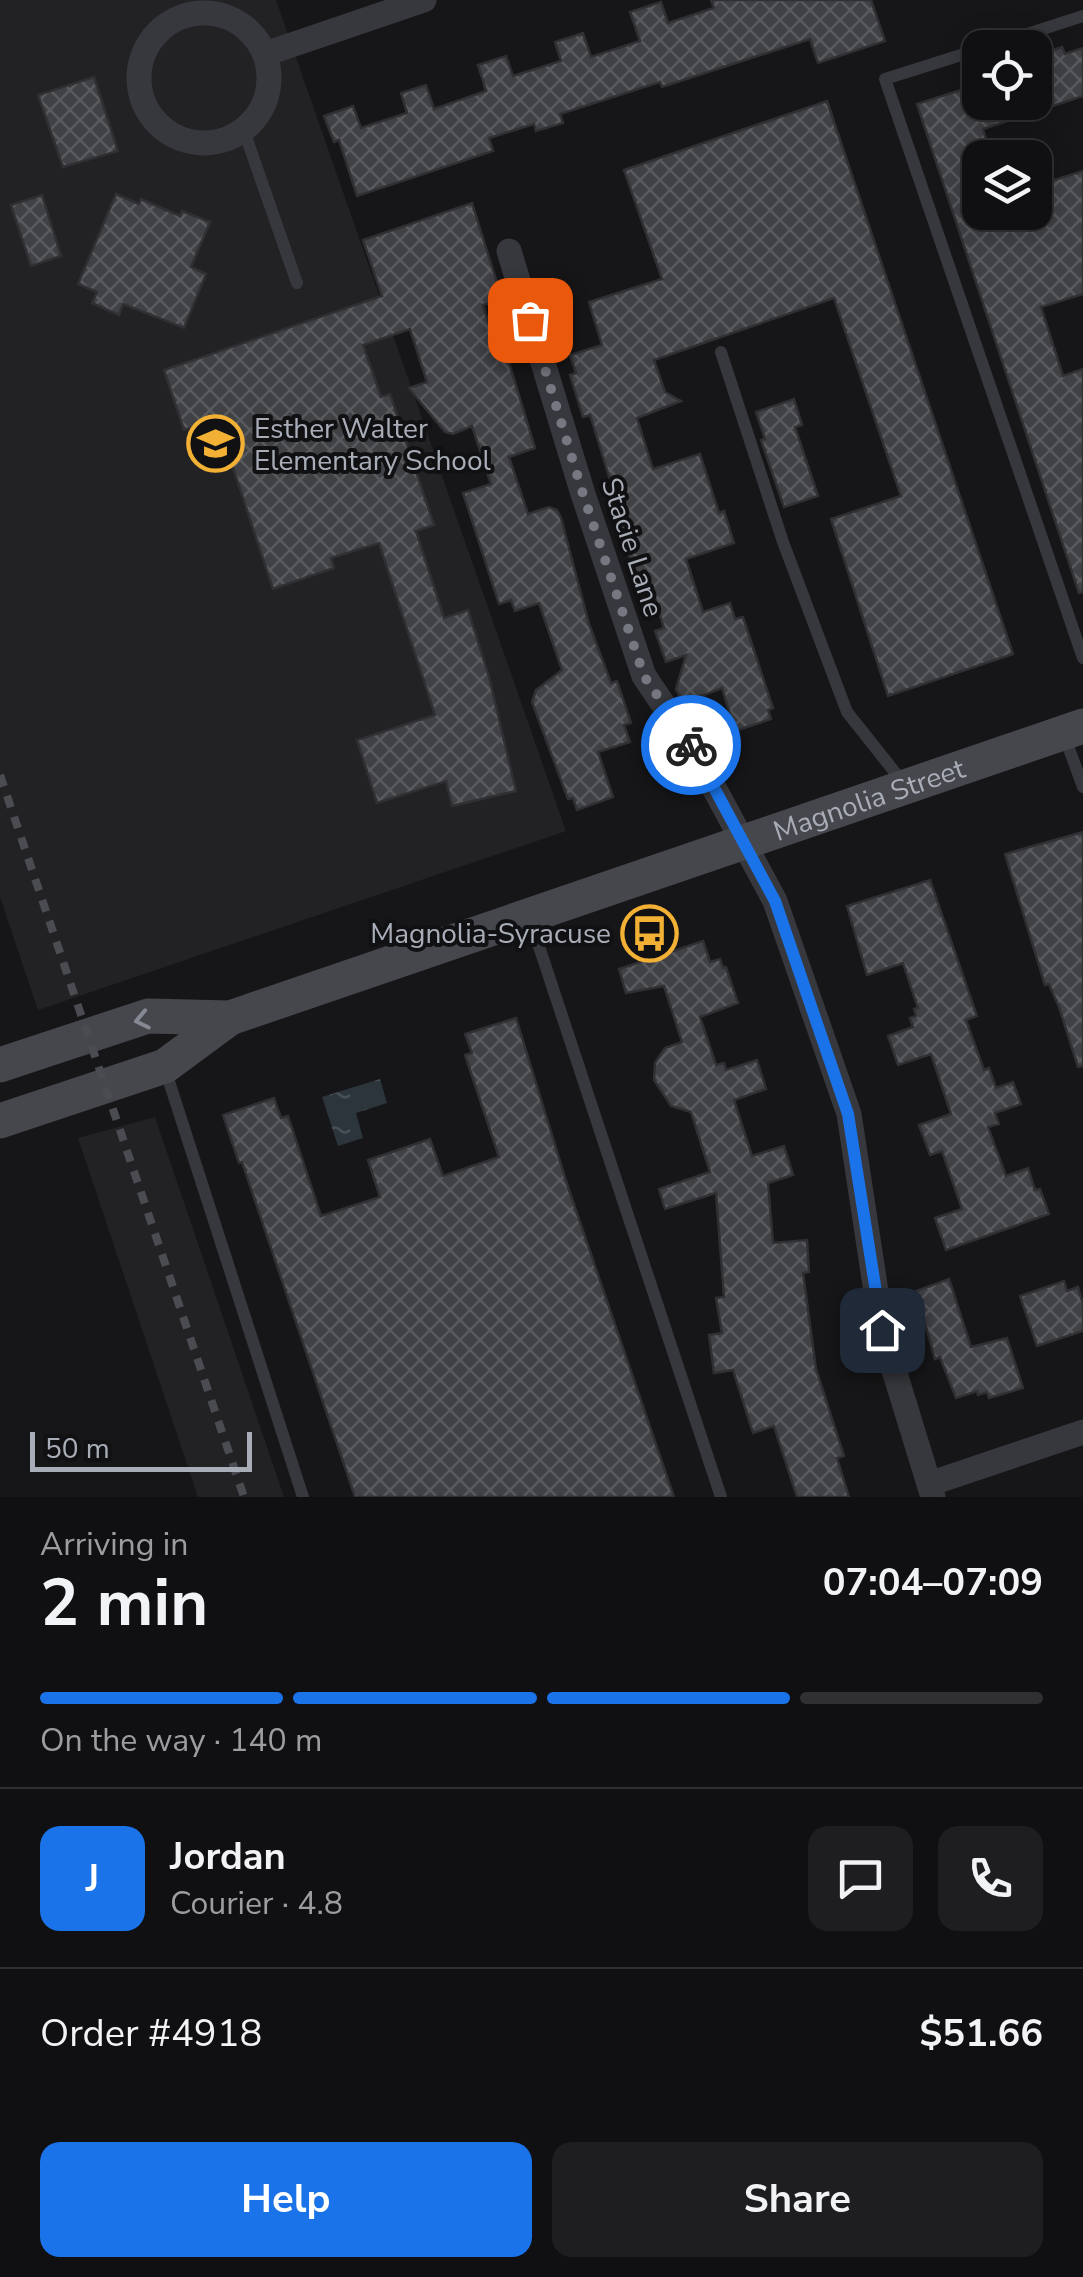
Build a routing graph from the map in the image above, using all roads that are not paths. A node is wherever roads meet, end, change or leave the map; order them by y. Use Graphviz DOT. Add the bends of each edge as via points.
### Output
graph roads {
  1 [pos="424,0"];
  2 [pos="1083,16"];
  3 [pos="1039,30"];
  4 [pos="265,54"];
  5 [pos="962,54"];
  6 [pos="244,130"];
  7 [pos="509,251"];
  8 [pos="297,283"];
  9 [pos="720,352"];
  10 [pos="1083,658"];
  11 [pos="1073,729"];
  12 [pos="906,787"];
  13 [pos="1083,788"];
  14 [pos="746,842"];
  15 [pos="528,914"];
  16 [pos="230,1018"];
  17 [pos="0,1064"];
  18 [pos="164,1066"];
  19 [pos="0,1121"];
  20 [pos="1083,1432"];
  21 [pos="931,1490"];
  22 [pos="302,1497"];
  23 [pos="721,1497"];
  1 -- 4 [label="street"];
  2 -- 3 [label="lane"];
  4 -- 6 [label="street" via="268,96"];
  4 -- 6 [label="street" via="237,22 216,14 173,21 144,53 142,97 166,131 205,144"];
  5 -- 10 [label="lane" via="885,79"];
  6 -- 8 [label="lane"];
  7 -- 14 [label="street, Stacie Lane" via="644,676"];
  9 -- 12 [label="lane" via="847,712"];
  11 -- 12 [label="main road, Magnolia Street"];
  11 -- 13 [label="lane"];
  12 -- 14 [label="main road, Magnolia Street"];
  14 -- 15 [label="main road, Magnolia Street"];
  14 -- 21 [label="street, Stacie Lane" via="775,901 848,1114 882,1330"];
  15 -- 16 [label="main road, Magnolia Street"];
  15 -- 23 [label="lane"];
  16 -- 17 [label="main road, one-way" via="148,1016"];
  16 -- 18 [label="main road"];
  18 -- 19 [label="main road"];
  18 -- 22 [label="lane"];
  20 -- 21 [label="street"];
}
